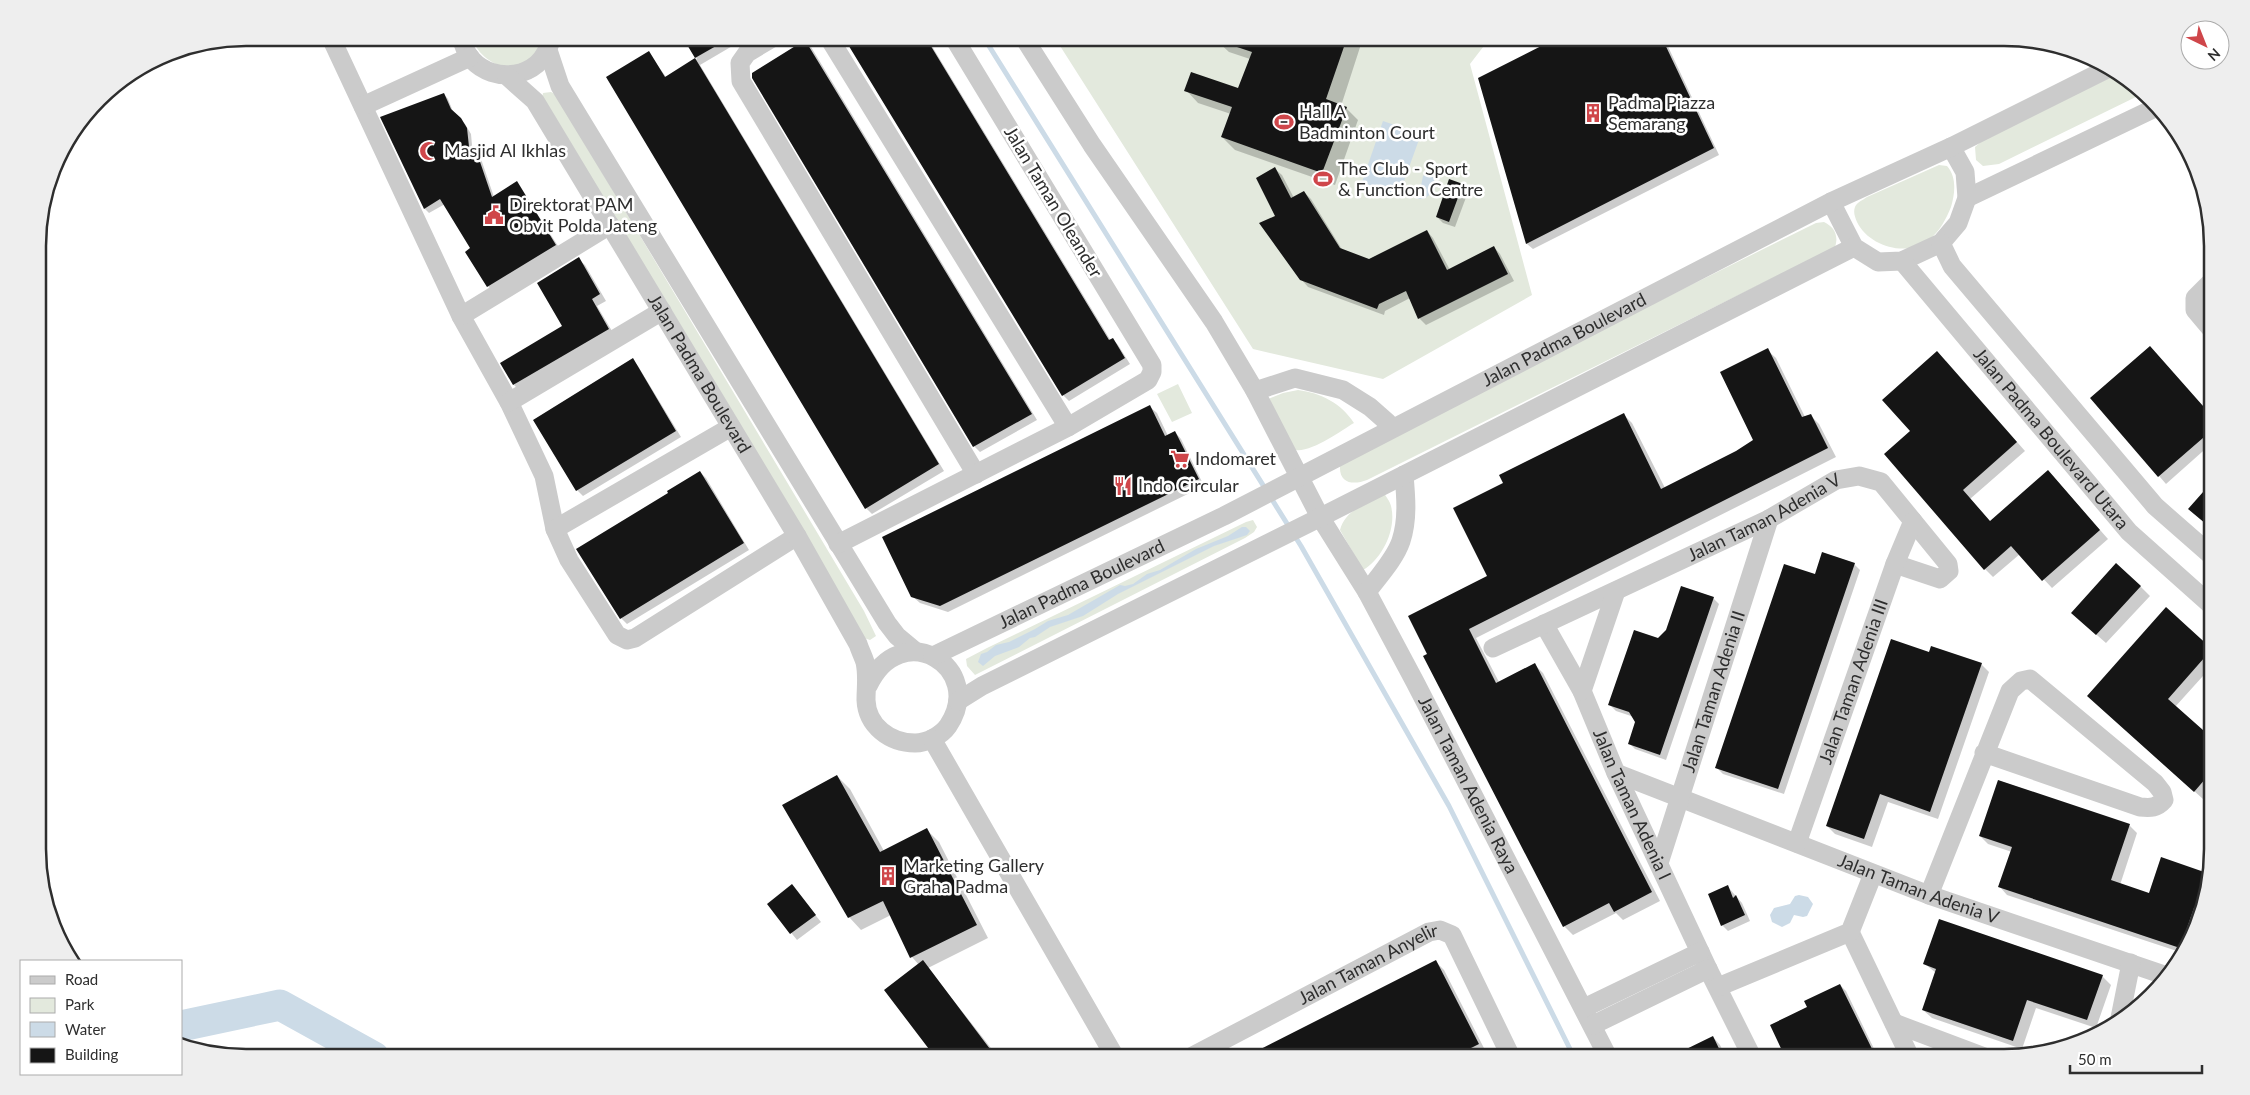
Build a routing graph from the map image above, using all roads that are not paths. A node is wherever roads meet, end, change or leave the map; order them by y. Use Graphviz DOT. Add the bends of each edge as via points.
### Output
graph roads {
  1 [pos="335,46"];
  2 [pos="465,46"];
  3 [pos="549,46"];
  4 [pos="550,46"];
  5 [pos="759,46"];
  6 [pos="835,46"];
  7 [pos="959,46"];
  8 [pos="1029,46"];
  9 [pos="470,57"];
  10 [pos="2102,72"];
  11 [pos="507,76"];
  12 [pos="363,106"];
  13 [pos="2150,110"];
  14 [pos="1951,147"];
  15 [pos="1967,198"];
  16 [pos="1831,202"];
  17 [pos="610,225"];
  18 [pos="1941,243"];
  19 [pos="1854,247"];
  20 [pos="1902,261"];
  21 [pos="2204,289"];
  22 [pos="662,311"];
  23 [pos="461,316"];
  24 [pos="2204,321"];
  25 [pos="1255,391"];
  26 [pos="509,402"];
  27 [pos="731,427"];
  28 [pos="1068,427"];
  29 [pos="1391,429"];
  30 [pos="976,474"];
  31 [pos="1404,475"];
  32 [pos="1298,477"];
  33 [pos="1320,518"];
  34 [pos="1768,519"];
  35 [pos="1913,521"];
  36 [pos="555,529"];
  37 [pos="797,536"];
  38 [pos="838,544"];
  39 [pos="2204,549"];
  40 [pos="1895,564"];
  41 [pos="1616,590"];
  42 [pos="1367,592"];
  43 [pos="2204,599"];
  44 [pos="1544,624"];
  45 [pos="1493,648"];
  46 [pos="924,654"];
  47 [pos="868,686"];
  48 [pos="1582,692"];
  49 [pos="958,701"];
  50 [pos="932,739"];
  51 [pos="1984,753"];
  52 [pos="1616,773"];
  53 [pos="1680,799"];
  54 [pos="1797,843"];
  55 [pos="1659,863"];
  56 [pos="1873,874"];
  57 [pos="1929,895"];
  58 [pos="1850,932"];
  59 [pos="1700,952"];
  60 [pos="2132,963"];
  61 [pos="1708,969"];
  62 [pos="2159,973"];
  63 [pos="1718,987"];
  64 [pos="1584,1008"];
  65 [pos="2122,1009"];
  66 [pos="1894,1023"];
  67 [pos="1593,1025"];
  68 [pos="1110,1049"];
  69 [pos="1206,1049"];
  70 [pos="1507,1049"];
  71 [pos="1604,1049"];
  72 [pos="1748,1049"];
  73 [pos="1906,1049"];
  74 [pos="1963,1049"];
  1 -- 12 [label="street"];
  2 -- 9 [label="street"];
  3 -- 11 [label="street" via="538,64"];
  4 -- 38 [label="street, Jalan Padma Boulevard" via="560,86"];
  5 -- 30 [label="street" via="747,53 740,63 741,81"];
  6 -- 28 [label="street"];
  7 -- 28 [label="street, Jalan Taman Oleander" via="1152,366 1148,380"];
  8 -- 25 [label="street, Jalan Taman Adenia Raya" via="1092,145 1214,322"];
  9 -- 11 [label="street" via="486,70"];
  9 -- 12 [label="street"];
  10 -- 14 [label="street"];
  11 -- 17 [label="street, Jalan Padma Boulevard" via="535,101"];
  12 -- 23 [label="street"];
  13 -- 15 [label="street"];
  14 -- 15 [label="street" via="1965,172"];
  14 -- 16 [label="street, Jalan Padma Boulevard"];
  15 -- 18 [label="street" via="1958,223"];
  16 -- 19 [label="street"];
  16 -- 29 [label="street, Jalan Padma Boulevard"];
  17 -- 22 [label="street, Jalan Padma Boulevard"];
  17 -- 23 [label="street"];
  18 -- 20 [label="street"];
  18 -- 39 [label="street, Jalan Padma Boulevard Utara" via="1952,266 2155,506"];
  19 -- 20 [label="street" via="1878,262"];
  19 -- 31 [label="street"];
  20 -- 43 [label="street, Jalan Padma Boulevard Utara" via="2129,532"];
  21 -- 24 [label="street" via="2195,298 2195,310"];
  22 -- 26 [label="street"];
  22 -- 27 [label="street, Jalan Padma Boulevard"];
  23 -- 26 [label="street"];
  25 -- 29 [label="street" via="1295,378 1343,390 1370,408"];
  25 -- 32 [label="street, Jalan Taman Adenia Raya"];
  26 -- 36 [label="street" via="544,476"];
  27 -- 36 [label="street"];
  27 -- 37 [label="street, Jalan Padma Boulevard"];
  28 -- 30 [label="street"];
  29 -- 32 [label="street, Jalan Padma Boulevard"];
  30 -- 38 [label="street"];
  31 -- 33 [label="street"];
  31 -- 42 [label="street" via="1407,505 1401,541"];
  32 -- 33 [label="street, Jalan Taman Adenia Raya"];
  32 -- 46 [label="street, Jalan Padma Boulevard" via="1231,512"];
  33 -- 42 [label="street, Jalan Taman Adenia Raya"];
  33 -- 49 [label="street" via="982,686"];
  34 -- 35 [label="street, Jalan Taman Adenia V" via="1836,480 1859,476 1881,482"];
  34 -- 41 [label="street, Jalan Taman Adenia V"];
  34 -- 53 [label="street, Jalan Taman Adenia II"];
  35 -- 40 [label="street, Jalan Taman Adenia III"];
  35 -- 40 [label="street, Jalan Taman Adenia V" via="1948,564 1949,571 1940,579"];
  36 -- 37 [label="street" via="574,569 617,636 626,640 635,638"];
  37 -- 47 [label="street, Jalan Padma Boulevard" via="858,644 865,662"];
  38 -- 46 [label="street, Jalan Padma Boulevard" via="897,636"];
  40 -- 54 [label="street, Jalan Taman Adenia III"];
  41 -- 44 [label="street, Jalan Taman Adenia V"];
  41 -- 48 [label="street"];
  42 -- 64 [label="street, Jalan Taman Adenia Raya"];
  44 -- 45 [label="street, Jalan Taman Adenia V"];
  44 -- 48 [label="street, Jalan Taman Adenia I"];
  46 -- 47 [label="street" via="900,653 885,660 874,672"];
  46 -- 49 [label="street" via="944,664 952,675 958,687"];
  47 -- 50 [label="street" via="866,701 870,716 889,738 903,743"];
  48 -- 52 [label="street, Jalan Taman Adenia I"];
  49 -- 50 [label="street" via="946,730"];
  50 -- 68 [label="street"];
  51 -- 51 [label="street" via="2010,691 2021,681 2030,679 2155,783 2164,800 2159,806 2140,807"];
  51 -- 57 [label="street"];
  52 -- 53 [label="street, Jalan Taman Adenia V"];
  52 -- 55 [label="street, Jalan Taman Adenia I"];
  53 -- 54 [label="street, Jalan Taman Adenia V"];
  53 -- 55 [label="street, Jalan Taman Adenia II"];
  54 -- 56 [label="street, Jalan Taman Adenia V"];
  55 -- 59 [label="street, Jalan Taman Adenia I"];
  56 -- 57 [label="street, Jalan Taman Adenia V"];
  56 -- 58 [label="street"];
  57 -- 60 [label="street, Jalan Taman Adenia V"];
  58 -- 63 [label="street"];
  58 -- 66 [label="street"];
  59 -- 61 [label="street, Jalan Taman Adenia I"];
  59 -- 64 [label="street"];
  60 -- 62 [label="street, Jalan Taman Adenia V"];
  60 -- 65 [label="street"];
  61 -- 63 [label="street, Jalan Taman Adenia I"];
  61 -- 67 [label="street"];
  63 -- 72 [label="street, Jalan Taman Adenia I"];
  64 -- 67 [label="street, Jalan Taman Adenia Raya"];
  66 -- 73 [label="street"];
  66 -- 74 [label="street"];
  67 -- 71 [label="street, Jalan Taman Adenia Raya"];
  69 -- 70 [label="street, Jalan Taman Anyelir" via="1429,932 1440,930 1452,935"];
}
